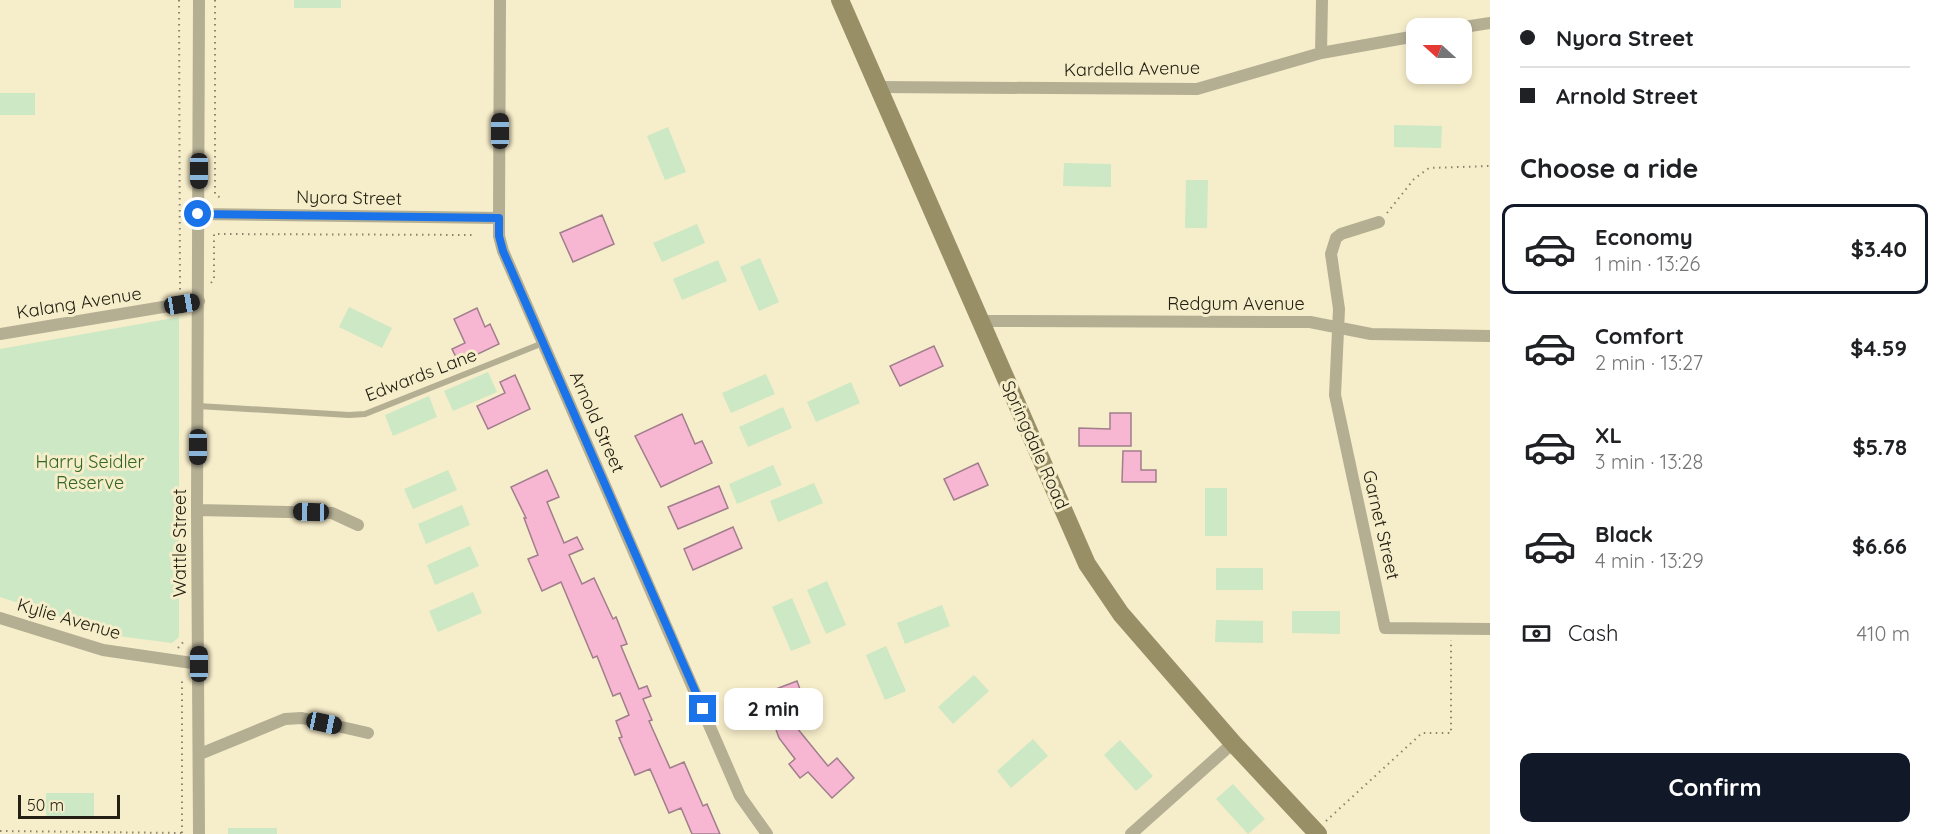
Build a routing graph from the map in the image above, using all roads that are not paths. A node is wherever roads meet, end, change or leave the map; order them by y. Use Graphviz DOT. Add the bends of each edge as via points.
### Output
graph roads {
  1 [pos="199,0"];
  2 [pos="500,0"];
  3 [pos="840,0"];
  4 [pos="1322,0"];
  5 [pos="1490,23"];
  6 [pos="1472,26"];
  7 [pos="1406,38"];
  8 [pos="1321,53"];
  9 [pos="878,87"];
  10 [pos="198,214"];
  11 [pos="499,218"];
  12 [pos="1379,222"];
  13 [pos="199,301"];
  14 [pos="980,321"];
  15 [pos="1338,327"];
  16 [pos="0,334"];
  17 [pos="1490,336"];
  18 [pos="543,343"];
  19 [pos="198,406"];
  20 [pos="197,510"];
  21 [pos="358,525"];
  22 [pos="0,618"];
  23 [pos="1490,629"];
  24 [pos="199,664"];
  25 [pos="368,733"];
  26 [pos="1233,743"];
  27 [pos="200,754"];
  28 [pos="1316,833"];
  29 [pos="199,834"];
  30 [pos="767,834"];
  31 [pos="1131,834"];
  1 -- 10 [label="street, Wattle Street"];
  2 -- 11 [label="street, Arnold Street"];
  3 -- 9 [label="main road, Springdale Road"];
  4 -- 8 [label="street"];
  5 -- 6 [label="street"];
  7 -- 8 [label="street, Kardella Avenue"];
  8 -- 9 [label="street, Kardella Avenue" via="1197,89"];
  9 -- 14 [label="main road, Springdale Road"];
  10 -- 11 [label="street, Nyora Street"];
  10 -- 13 [label="street, Wattle Street"];
  11 -- 18 [label="street, Arnold Street" via="503,251"];
  12 -- 15 [label="street" via="1341,234 1332,245"];
  13 -- 16 [label="street, Kalang Avenue"];
  13 -- 19 [label="street, Wattle Street"];
  14 -- 15 [label="street, Redgum Avenue" via="1310,322"];
  14 -- 26 [label="main road, Springdale Road" via="1087,564 1121,614"];
  15 -- 17 [label="street, Redgum Avenue" via="1392,336"];
  15 -- 23 [label="street, Garnet Street" via="1335,395 1385,628"];
  18 -- 19 [label="lane, Edwards Lane" via="365,414"];
  18 -- 30 [label="street, Arnold Street" via="741,796"];
  19 -- 20 [label="street, Wattle Street"];
  20 -- 21 [label="street" via="332,513"];
  20 -- 24 [label="street, Wattle Street"];
  22 -- 24 [label="street, Kylie Avenue" via="103,650"];
  24 -- 27 [label="street, Wattle Street"];
  25 -- 27 [label="street" via="302,718 285,719"];
  26 -- 28 [label="main road, Springdale Road"];
  26 -- 31 [label="street"];
  27 -- 29 [label="street, Wattle Street"];
}
